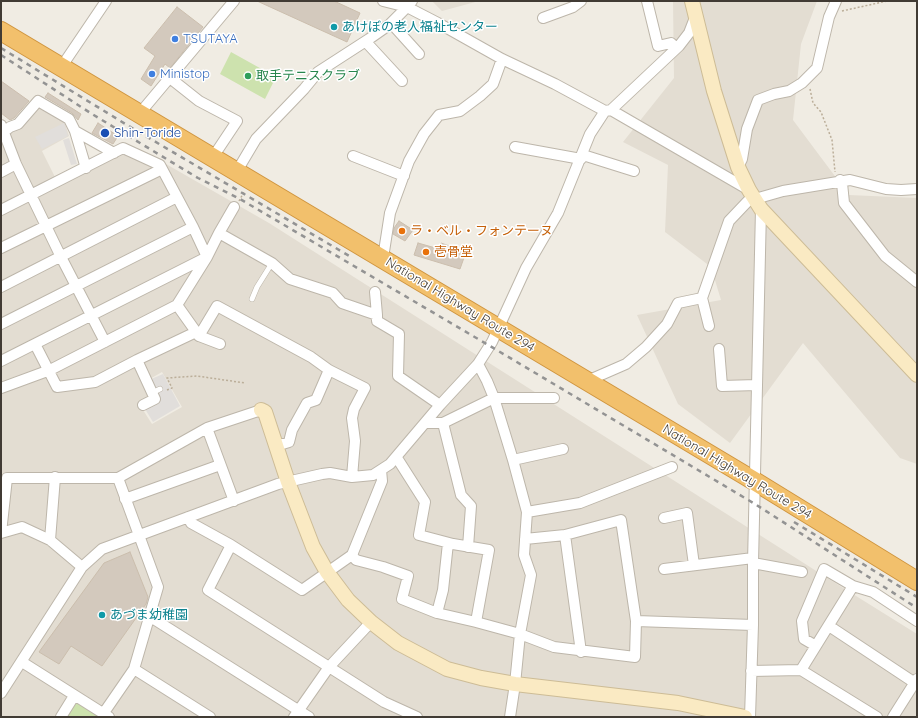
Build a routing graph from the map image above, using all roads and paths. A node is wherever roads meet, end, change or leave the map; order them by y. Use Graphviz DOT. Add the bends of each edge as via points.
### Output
graph roads {
  1 [pos="106,1"];
  2 [pos="234,1"];
  3 [pos="383,1"];
  4 [pos="581,1"];
  5 [pos="647,1"];
  6 [pos="836,1"];
  7 [pos="887,1"];
  8 [pos="409,4"];
  9 [pos="696,5"];
  10 [pos="831,13"];
  11 [pos="543,18"];
  12 [pos="391,23"];
  13 [pos="1,31"];
  14 [pos="366,42"];
  15 [pos="676,48"];
  16 [pos="420,54"];
  17 [pos="502,59"];
  18 [pos="62,66"];
  19 [pos="170,78"];
  20 [pos="807,78"];
  21 [pos="402,81"];
  22 [pos="608,111"];
  23 [pos="140,113"];
  24 [pos="2,130"];
  25 [pos="75,131"];
  26 [pos="515,147"];
  27 [pos="114,153"];
  28 [pos="353,156"];
  29 [pos="213,157"];
  30 [pos="582,157"];
  31 [pos="16,164"];
  32 [pos="738,166"];
  33 [pos="86,168"];
  34 [pos="162,169"];
  35 [pos="634,171"];
  36 [pos="1,172"];
  37 [pos="244,176"];
  38 [pos="404,176"];
  39 [pos="840,180"];
  40 [pos="917,189"];
  41 [pos="896,190"];
  42 [pos="32,196"];
  43 [pos="917,196"];
  44 [pos="177,197"];
  45 [pos="755,199"];
  46 [pos="234,208"];
  47 [pos="1,210"];
  48 [pos="46,225"];
  49 [pos="193,226"];
  50 [pos="219,233"];
  51 [pos="1,248"];
  52 [pos="61,257"];
  53 [pos="207,257"];
  54 [pos="383,258"];
  55 [pos="272,263"];
  56 [pos="917,282"];
  57 [pos="76,286"];
  58 [pos="1,287"];
  59 [pos="375,292"];
  60 [pos="702,298"];
  61 [pos="252,299"];
  62 [pos="177,305"];
  63 [pos="91,315"];
  64 [pos="378,315"];
  65 [pos="1,324"];
  66 [pos="709,326"];
  67 [pos="499,329"];
  68 [pos="197,334"];
  69 [pos="105,342"];
  70 [pos="35,344"];
  71 [pos="220,344"];
  72 [pos="719,349"];
  73 [pos="137,360"];
  74 [pos="1,361"];
  75 [pos="478,364"];
  76 [pos="50,370"];
  77 [pos="330,370"];
  78 [pos="917,375"];
  79 [pos="587,382"];
  80 [pos="245,383"];
  81 [pos="758,385"];
  82 [pos="1,388"];
  83 [pos="167,390"];
  84 [pos="494,398"];
  85 [pos="554,398"];
  86 [pos="143,405"];
  87 [pos="440,405"];
  88 [pos="262,410"];
  89 [pos="426,423"];
  90 [pos="444,423"];
  91 [pos="207,428"];
  92 [pos="276,446"];
  93 [pos="563,449"];
  94 [pos="397,458"];
  95 [pos="513,460"];
  96 [pos="220,465"];
  97 [pos="672,467"];
  98 [pos="381,470"];
  99 [pos="55,477"];
  100 [pos="352,477"];
  101 [pos="118,478"];
  102 [pos="288,482"];
  103 [pos="756,482"];
  104 [pos="125,499"];
  105 [pos="234,501"];
  106 [pos="527,512"];
  107 [pos="188,517"];
  108 [pos="664,518"];
  109 [pos="1,533"];
  110 [pos="138,534"];
  111 [pos="565,534"];
  112 [pos="525,539"];
  113 [pos="50,540"];
  114 [pos="448,543"];
  115 [pos="231,545"];
  116 [pos="468,547"];
  117 [pos="352,555"];
  118 [pos="753,560"];
  119 [pos="694,565"];
  120 [pos="82,567"];
  121 [pos="664,569"];
  122 [pos="328,572"];
  123 [pos="802,572"];
  124 [pos="917,581"];
  125 [pos="853,586"];
  126 [pos="437,613"];
  127 [pos="150,616"];
  128 [pos="636,621"];
  129 [pos="917,621"];
  130 [pos="371,622"];
  131 [pos="476,622"];
  132 [pos="753,625"];
  133 [pos="829,626"];
  134 [pos="520,634"];
  135 [pos="816,646"];
  136 [pos="581,652"];
  137 [pos="22,662"];
  138 [pos="329,667"];
  139 [pos="134,669"];
  140 [pos="802,670"];
  141 [pos="751,671"];
  142 [pos="916,681"];
  143 [pos="515,684"];
  144 [pos="1,693"];
  145 [pos="74,696"];
  146 [pos="296,714"];
  147 [pos="106,715"];
  148 [pos="61,717"];
  149 [pos="210,717"];
  150 [pos="309,717"];
  151 [pos="417,717"];
  152 [pos="510,717"];
  153 [pos="745,717"];
  154 [pos="750,717"];
  155 [pos="877,717"];
  156 [pos="893,717"];
  1 -- 18 [label="street"];
  2 -- 19 [label="street"];
  3 -- 8 [label="street"];
  4 -- 11 [label="street" via="573,7"];
  5 -- 15 [label="street" via="658,46 671,43"];
  6 -- 10 [label="street"];
  7 -- 10 [label="path"];
  8 -- 12 [label="street"];
  8 -- 17 [label="street"];
  9 -- 15 [label="street" via="689,33"];
  9 -- 32 [label="street" via="714,91"];
  10 -- 20 [label="street" via="817,68"];
  12 -- 14 [label="street"];
  12 -- 16 [label="street"];
  13 -- 18 [label="highway, National Highway Route 294"];
  14 -- 21 [label="street"];
  14 -- 37 [label="street" via="318,72 256,139"];
  15 -- 22 [label="street"];
  17 -- 22 [label="street"];
  17 -- 38 [label="street" via="493,84 480,96 460,111 439,115 431,124 409,160"];
  18 -- 23 [label="highway, National Highway Route 294"];
  19 -- 23 [label="street"];
  19 -- 29 [label="street" via="199,101 237,121"];
  20 -- 32 [label="street" via="789,91 758,100 747,129 742,159"];
  20 -- 39 [label="path" via="813,103 821,112 832,140 835,171"];
  22 -- 30 [label="street" via="590,134"];
  22 -- 45 [label="street"];
  23 -- 29 [label="highway, National Highway Route 294"];
  24 -- 25 [label="street" via="18,124 38,101 69,119"];
  24 -- 31 [label="street"];
  25 -- 27 [label="street"];
  25 -- 33 [label="street"];
  26 -- 30 [label="street"];
  27 -- 33 [label="street"];
  27 -- 34 [label="street" via="123,148 160,165"];
  28 -- 38 [label="street"];
  29 -- 37 [label="highway, National Highway Route 294"];
  30 -- 35 [label="street"];
  30 -- 67 [label="street" via="558,213 526,268"];
  31 -- 36 [label="street"];
  31 -- 42 [label="street"];
  32 -- 45 [label="street"];
  33 -- 42 [label="street"];
  34 -- 44 [label="street"];
  34 -- 48 [label="street"];
  37 -- 46 [label="path"];
  37 -- 54 [label="highway, National Highway Route 294"];
  38 -- 54 [label="street" via="390,213"];
  39 -- 41 [label="street"];
  39 -- 45 [label="street"];
  39 -- 56 [label="street" via="844,203 885,256"];
  40 -- 41 [label="street"];
  41 -- 43 [label="street"];
  42 -- 47 [label="street"];
  42 -- 48 [label="street"];
  44 -- 49 [label="street"];
  44 -- 52 [label="street"];
  45 -- 60 [label="street" via="748,201 729,221"];
  45 -- 78 [label="street"];
  45 -- 81 [label="street"];
  46 -- 50 [label="street"];
  48 -- 51 [label="street"];
  48 -- 52 [label="street"];
  49 -- 53 [label="street"];
  49 -- 57 [label="street"];
  50 -- 53 [label="street"];
  50 -- 55 [label="street"];
  52 -- 57 [label="street"];
  52 -- 58 [label="street"];
  53 -- 62 [label="street"];
  53 -- 63 [label="street"];
  54 -- 67 [label="highway, National Highway Route 294"];
  55 -- 61 [label="lane"];
  55 -- 64 [label="street" via="290,279 334,293 342,304"];
  57 -- 63 [label="street"];
  57 -- 65 [label="street"];
  59 -- 64 [label="street"];
  60 -- 66 [label="street"];
  60 -- 79 [label="street" via="678,303 667,324 641,351 626,364"];
  62 -- 68 [label="street"];
  62 -- 69 [label="street"];
  63 -- 69 [label="street"];
  63 -- 70 [label="street"];
  64 -- 87 [label="street" via="377,321 399,334 398,376"];
  67 -- 75 [label="street"];
  67 -- 79 [label="highway, National Highway Route 294"];
  68 -- 71 [label="street"];
  68 -- 73 [label="street"];
  68 -- 77 [label="street" via="217,306"];
  69 -- 76 [label="street"];
  70 -- 74 [label="street"];
  70 -- 76 [label="street"];
  72 -- 81 [label="street" via="722,386"];
  73 -- 76 [label="street" via="95,382 57,387"];
  73 -- 86 [label="street" via="156,391 155,399"];
  75 -- 84 [label="street"];
  75 -- 87 [label="street"];
  76 -- 82 [label="street"];
  77 -- 92 [label="street" via="316,400 307,403 292,430 289,442"];
  77 -- 100 [label="street" via="365,388 352,418 355,441"];
  79 -- 103 [label="highway, National Highway Route 294"];
  80 -- 83 [label="path" via="197,376 167,378 172,388"];
  81 -- 103 [label="street"];
  84 -- 85 [label="street"];
  84 -- 90 [label="street"];
  84 -- 95 [label="street"];
  87 -- 89 [label="street"];
  88 -- 91 [label="street"];
  88 -- 92 [label="street" via="265,412"];
  89 -- 90 [label="street"];
  89 -- 94 [label="street"];
  90 -- 116 [label="street" via="461,495 471,506"];
  91 -- 96 [label="street"];
  91 -- 101 [label="street"];
  92 -- 102 [label="street"];
  93 -- 95 [label="street"];
  94 -- 98 [label="street"];
  94 -- 114 [label="street" via="425,502 419,535"];
  95 -- 106 [label="street"];
  96 -- 104 [label="street"];
  96 -- 105 [label="street"];
  97 -- 106 [label="street" via="580,503"];
  98 -- 100 [label="street" via="373,475"];
  98 -- 117 [label="street" via="382,482"];
  99 -- 101 [label="street"];
  99 -- 109 [label="street" via="7,478"];
  99 -- 113 [label="street"];
  100 -- 102 [label="street" via="330,473"];
  101 -- 104 [label="street"];
  102 -- 105 [label="street"];
  102 -- 122 [label="street" via="313,547"];
  103 -- 118 [label="street"];
  103 -- 124 [label="highway, National Highway Route 294"];
  104 -- 110 [label="street"];
  105 -- 107 [label="street"];
  106 -- 112 [label="street"];
  107 -- 110 [label="street"];
  107 -- 115 [label="street" via="191,523"];
  108 -- 119 [label="street" via="687,513"];
  109 -- 113 [label="street" via="22,527"];
  110 -- 120 [label="street" via="102,549"];
  110 -- 127 [label="street" via="158,586"];
  111 -- 112 [label="street"];
  111 -- 128 [label="street" via="621,520"];
  111 -- 136 [label="street"];
  112 -- 134 [label="street" via="524,555 531,574"];
  113 -- 120 [label="street"];
  114 -- 116 [label="street"];
  114 -- 126 [label="street" via="443,590"];
  115 -- 122 [label="street" via="302,590"];
  115 -- 138 [label="street" via="208,590"];
  116 -- 131 [label="street" via="489,550"];
  117 -- 122 [label="street"];
  117 -- 126 [label="street" via="356,560 408,576 402,599"];
  118 -- 119 [label="street"];
  118 -- 123 [label="street"];
  118 -- 132 [label="street"];
  119 -- 121 [label="street"];
  120 -- 137 [label="street"];
  122 -- 130 [label="street" via="348,600"];
  125 -- 129 [label="street" via="873,592"];
  125 -- 133 [label="street"];
  125 -- 135 [label="street" via="824,569 802,621 804,639"];
  126 -- 131 [label="street"];
  127 -- 139 [label="street"];
  127 -- 146 [label="street"];
  128 -- 132 [label="street"];
  128 -- 136 [label="street" via="635,657"];
  130 -- 138 [label="street"];
  130 -- 143 [label="street" via="398,643 447,669"];
  131 -- 134 [label="street"];
  132 -- 141 [label="street"];
  133 -- 135 [label="street"];
  133 -- 142 [label="street"];
  134 -- 136 [label="street" via="554,647"];
  134 -- 143 [label="street"];
  135 -- 140 [label="street"];
  137 -- 144 [label="street"];
  137 -- 145 [label="street"];
  138 -- 146 [label="street"];
  138 -- 151 [label="street" via="384,702"];
  139 -- 147 [label="street"];
  139 -- 149 [label="street"];
  140 -- 141 [label="street"];
  140 -- 155 [label="street"];
  141 -- 154 [label="street"];
  142 -- 156 [label="street"];
  143 -- 152 [label="street"];
  143 -- 153 [label="street" via="678,702"];
  145 -- 147 [label="street"];
  145 -- 148 [label="street"];
  146 -- 150 [label="street"];
}
